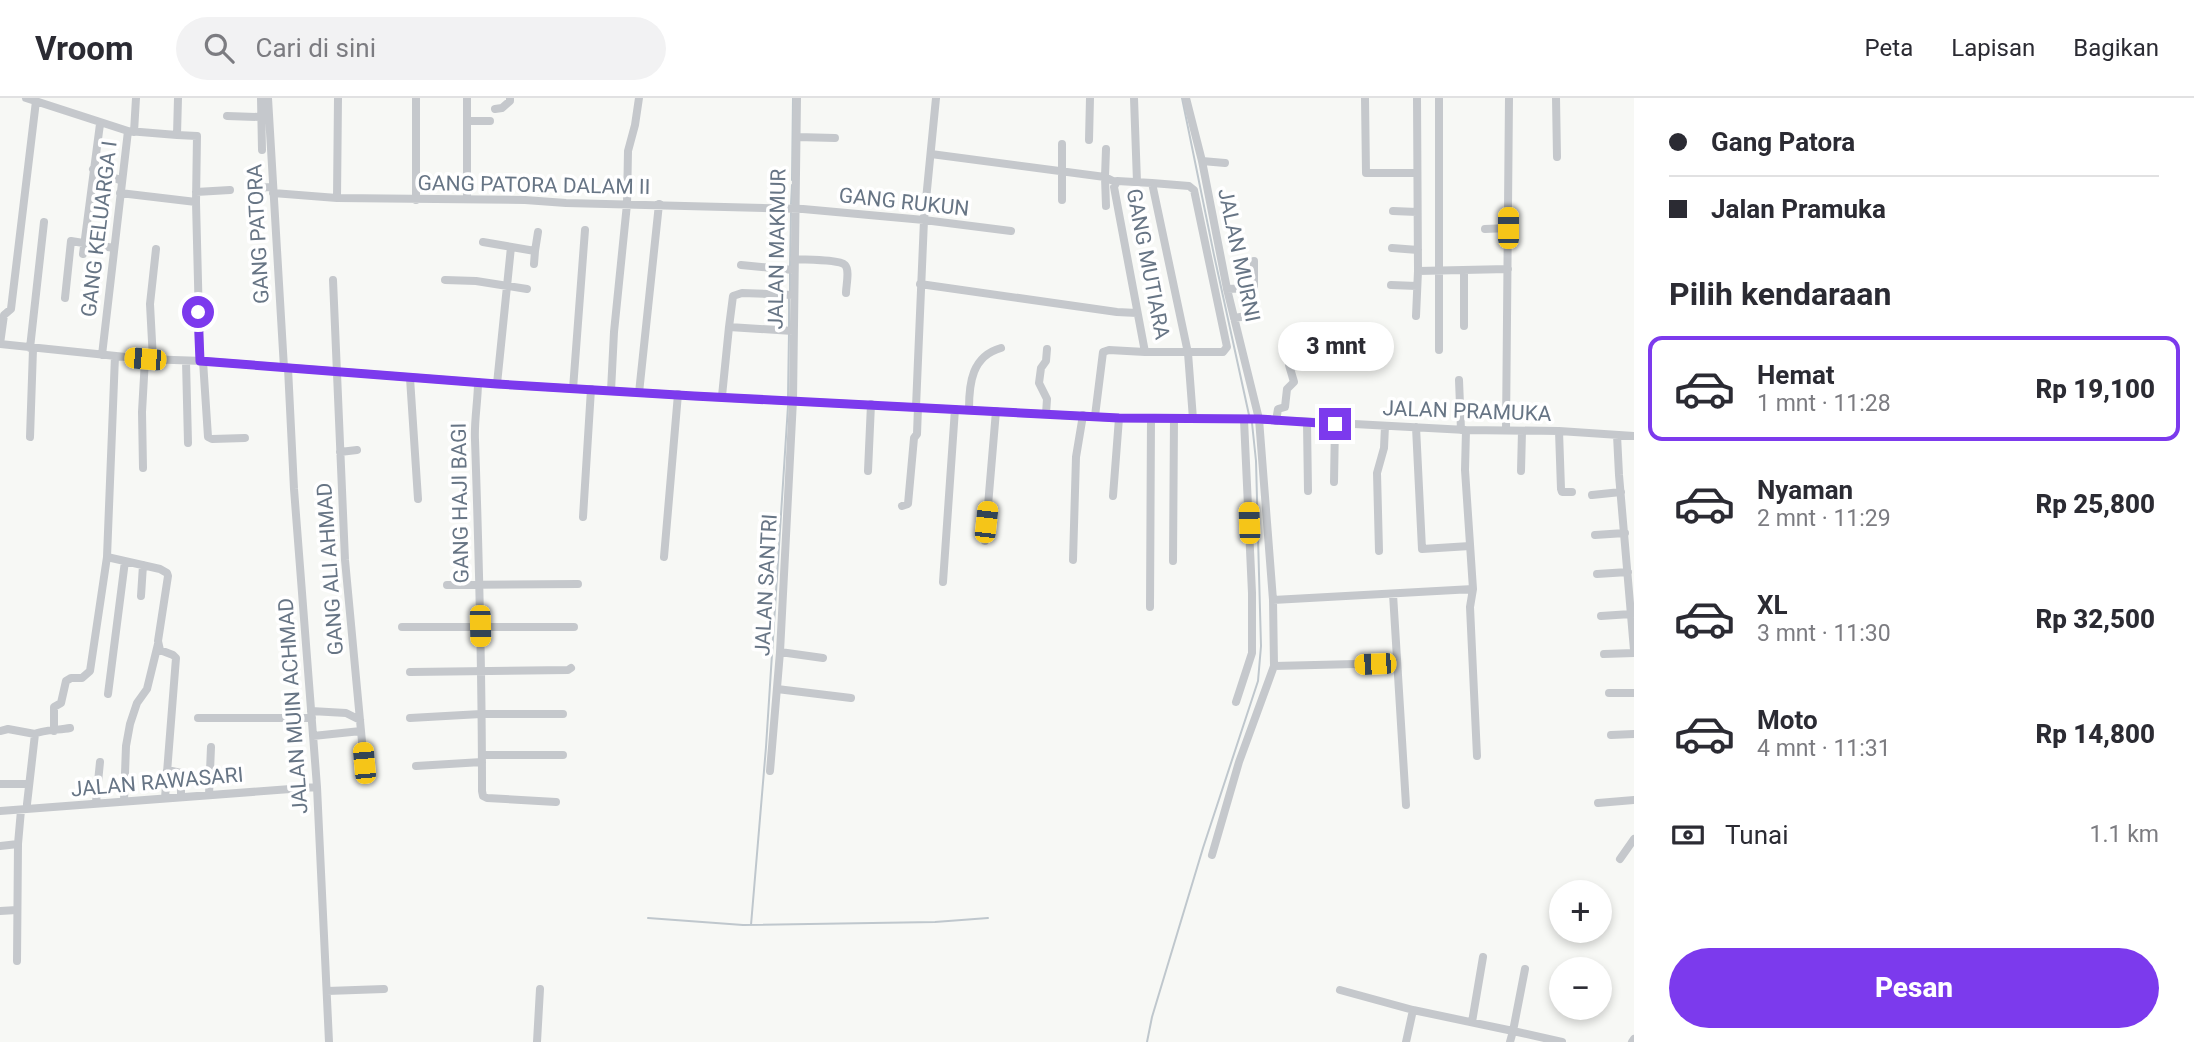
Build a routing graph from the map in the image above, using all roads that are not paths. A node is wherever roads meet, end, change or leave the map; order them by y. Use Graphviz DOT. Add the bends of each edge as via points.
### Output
graph roads {
  1 [pos="26,98"];
  2 [pos="136,98"];
  3 [pos="178,98"];
  4 [pos="261,98"];
  5 [pos="268,98"];
  6 [pos="338,98"];
  7 [pos="416,98"];
  8 [pos="467,98"];
  9 [pos="510,98"];
  10 [pos="639,98"];
  11 [pos="797,98"];
  12 [pos="936,98"];
  13 [pos="1090,98"];
  14 [pos="1134,98"];
  15 [pos="1188,98"];
  16 [pos="1365,98"];
  17 [pos="1417,98"];
  18 [pos="1439,98"];
  19 [pos="1508,98"];
  20 [pos="1556,98"];
  21 [pos="36,101"];
  22 [pos="495,109"];
  23 [pos="263,114"];
  24 [pos="227,116"];
  25 [pos="467,121"];
  26 [pos="489,121"];
  27 [pos="100,124"];
  28 [pos="266,129"];
  29 [pos="131,132"];
  30 [pos="177,135"];
  31 [pos="797,137"];
  32 [pos="835,138"];
  33 [pos="1089,140"];
  34 [pos="1062,144"];
  35 [pos="1106,149"];
  36 [pos="262,150"];
  37 [pos="931,154"];
  38 [pos="1557,157"];
  39 [pos="1202,161"];
  40 [pos="1225,163"];
  41 [pos="93,169"];
  42 [pos="1061,172"];
  43 [pos="1416,173"];
  44 [pos="1104,177"];
  45 [pos="122,181"];
  46 [pos="1115,182"];
  47 [pos="1137,182"];
  48 [pos="1152,183"];
  49 [pos="253,188"];
  50 [pos="1201,189"];
  51 [pos="230,190"];
  52 [pos="272,190"];
  53 [pos="120,193"];
  54 [pos="196,197"];
  55 [pos="337,198"];
  56 [pos="467,199"];
  57 [pos="416,200"];
  58 [pos="1062,200"];
  59 [pos="627,204"];
  60 [pos="659,204"];
  61 [pos="1107,206"];
  62 [pos="791,209"];
  63 [pos="1393,211"];
  64 [pos="1417,212"];
  65 [pos="924,220"];
  66 [pos="44,222"];
  67 [pos="1508,228"];
  68 [pos="1485,229"];
  69 [pos="585,230"];
  70 [pos="1011,231"];
  71 [pos="538,232"];
  72 [pos="483,242"];
  73 [pos="85,243"];
  74 [pos="511,247"];
  75 [pos="114,248"];
  76 [pos="1392,248"];
  77 [pos="156,249"];
  78 [pos="1418,250"];
  79 [pos="535,251"];
  80 [pos="83,254"];
  81 [pos="794,259"];
  82 [pos="1254,261"];
  83 [pos="534,264"];
  84 [pos="741,265"];
  85 [pos="791,269"];
  86 [pos="1508,269"];
  87 [pos="1418,271"];
  88 [pos="1440,271"];
  89 [pos="1464,271"];
  90 [pos="333,280"];
  91 [pos="445,280"];
  92 [pos="920,284"];
  93 [pos="1391,285"];
  94 [pos="507,286"];
  95 [pos="1417,286"];
  96 [pos="1254,288"];
  97 [pos="527,289"];
  98 [pos="1227,289"];
  99 [pos="846,293"];
  100 [pos="790,294"];
  101 [pos="65,298"];
  102 [pos="1138,313"];
  103 [pos="1416,316"];
  104 [pos="1234,318"];
  105 [pos="1464,326"];
  106 [pos="729,327"];
  107 [pos="790,331"];
  108 [pos="0,344"];
  109 [pos="31,348"];
  110 [pos="1001,348"];
  111 [pos="1047,349"];
  112 [pos="1439,350"];
  113 [pos="1145,352"];
  114 [pos="1188,353"];
  115 [pos="102,355"];
  116 [pos="115,356"];
  117 [pos="149,359"];
  118 [pos="186,361"];
  119 [pos="201,361"];
  120 [pos="1289,365"];
  121 [pos="286,368"];
  122 [pos="336,372"];
  123 [pos="410,377"];
  124 [pos="1459,380"];
  125 [pos="478,382"];
  126 [pos="497,384"];
  127 [pos="573,389"];
  128 [pos="591,389"];
  129 [pos="611,391"];
  130 [pos="639,393"];
  131 [pos="678,394"];
  132 [pos="722,396"];
  133 [pos="793,400"];
  134 [pos="871,404"];
  135 [pos="917,407"];
  136 [pos="955,409"];
  137 [pos="969,409"];
  138 [pos="996,411"];
  139 [pos="1046,414"];
  140 [pos="1083,415"];
  141 [pos="1095,416"];
  142 [pos="1119,418"];
  143 [pos="1151,418"];
  144 [pos="1174,418"];
  145 [pos="1193,419"];
  146 [pos="1259,419"];
  147 [pos="1244,420"];
  148 [pos="1276,421"];
  149 [pos="1307,423"];
  150 [pos="1335,424"];
  151 [pos="1385,426"];
  152 [pos="1416,427"];
  153 [pos="1464,430"];
  154 [pos="1506,430"];
  155 [pos="1522,431"];
  156 [pos="1559,431"];
  157 [pos="1617,435"];
  158 [pos="1634,436"];
  159 [pos="30,437"];
  160 [pos="245,438"];
  161 [pos="188,443"];
  162 [pos="357,450"];
  163 [pos="340,452"];
  164 [pos="143,468"];
  165 [pos="868,471"];
  166 [pos="1521,471"];
  167 [pos="1335,482"];
  168 [pos="1308,491"];
  169 [pos="1572,492"];
  170 [pos="1621,492"];
  171 [pos="1592,495"];
  172 [pos="1113,496"];
  173 [pos="418,499"];
  174 [pos="902,506"];
  175 [pos="583,517"];
  176 [pos="1625,533"];
  177 [pos="1595,535"];
  178 [pos="985,541"];
  179 [pos="1470,546"];
  180 [pos="1380,551"];
  181 [pos="107,557"];
  182 [pos="664,557"];
  183 [pos="1073,560"];
  184 [pos="125,561"];
  185 [pos="1173,561"];
  186 [pos="143,565"];
  187 [pos="1628,572"];
  188 [pos="1597,574"];
  189 [pos="943,582"];
  190 [pos="578,584"];
  191 [pos="479,585"];
  192 [pos="447,586"];
  193 [pos="1473,589"];
  194 [pos="1392,594"];
  195 [pos="141,596"];
  196 [pos="1273,600"];
  197 [pos="1150,607"];
  198 [pos="1631,614"];
  199 [pos="1601,616"];
  200 [pos="480,626"];
  201 [pos="402,627"];
  202 [pos="574,627"];
  203 [pos="158,644"];
  204 [pos="779,652"];
  205 [pos="1634,652"];
  206 [pos="1604,654"];
  207 [pos="823,658"];
  208 [pos="1397,663"];
  209 [pos="1274,666"];
  210 [pos="571,667"];
  211 [pos="481,670"];
  212 [pos="410,672"];
  213 [pos="777,689"];
  214 [pos="1634,693"];
  215 [pos="108,694"];
  216 [pos="1609,694"];
  217 [pos="851,698"];
  218 [pos="1236,702"];
  219 [pos="481,714"];
  220 [pos="563,714"];
  221 [pos="311,715"];
  222 [pos="198,718"];
  223 [pos="410,718"];
  224 [pos="360,720"];
  225 [pos="70,728"];
  226 [pos="361,730"];
  227 [pos="0,731"];
  228 [pos="54,732"];
  229 [pos="35,734"];
  230 [pos="1634,734"];
  231 [pos="1611,735"];
  232 [pos="313,736"];
  233 [pos="211,747"];
  234 [pos="563,755"];
  235 [pos="1477,756"];
  236 [pos="482,758"];
  237 [pos="100,762"];
  238 [pos="364,763"];
  239 [pos="416,766"];
  240 [pos="167,770"];
  241 [pos="770,771"];
  242 [pos="0,784"];
  243 [pos="28,784"];
  244 [pos="317,787"];
  245 [pos="209,794"];
  246 [pos="181,796"];
  247 [pos="165,798"];
  248 [pos="1634,800"];
  249 [pos="124,801"];
  250 [pos="96,802"];
  251 [pos="556,802"];
  252 [pos="1598,803"];
  253 [pos="1406,805"];
  254 [pos="24,807"];
  255 [pos="0,811"];
  256 [pos="1634,839"];
  257 [pos="18,844"];
  258 [pos="0,846"];
  259 [pos="1212,855"];
  260 [pos="1620,859"];
  261 [pos="17,910"];
  262 [pos="0,911"];
  263 [pos="1483,957"];
  264 [pos="17,961"];
  265 [pos="1525,969"];
  266 [pos="384,989"];
  267 [pos="540,989"];
  268 [pos="1339,990"];
  269 [pos="327,991"];
  270 [pos="1413,1010"];
  271 [pos="1472,1022"];
  272 [pos="1513,1031"];
  273 [pos="329,1042"];
  274 [pos="537,1042"];
  275 [pos="1406,1042"];
  276 [pos="1510,1042"];
  277 [pos="1562,1042"];
  1 -- 21 [label="street, GANG KELUARGA I"];
  2 -- 29 [label="street"];
  3 -- 30 [label="street"];
  4 -- 23 [label="street"];
  5 -- 23 [label="street, GANG PATORA"];
  6 -- 55 [label="street"];
  7 -- 57 [label="street"];
  8 -- 25 [label="street"];
  9 -- 22 [label="street"];
  10 -- 59 [label="street" via="628,151"];
  11 -- 31 [label="street, JALAN MAKMUR"];
  12 -- 37 [label="street"];
  13 -- 33 [label="street"];
  14 -- 47 [label="street"];
  15 -- 39 [label="street, JALAN MURNI"];
  16 -- 43 [label="street" via="1366,173"];
  17 -- 43 [label="street"];
  18 -- 88 [label="street"];
  19 -- 67 [label="street"];
  20 -- 38 [label="street"];
  21 -- 27 [label="street, GANG KELUARGA I"];
  21 -- 108 [label="street" via="11,309 4,315"];
  23 -- 24 [label="street"];
  23 -- 28 [label="street, GANG PATORA"];
  25 -- 26 [label="street"];
  25 -- 56 [label="street"];
  27 -- 29 [label="street, GANG KELUARGA I"];
  27 -- 41 [label="street"];
  28 -- 36 [label="street"];
  28 -- 52 [label="street, GANG PATORA"];
  29 -- 30 [label="street"];
  29 -- 45 [label="street, GANG KELUARGA I"];
  30 -- 54 [label="street" via="198,136"];
  31 -- 32 [label="street"];
  31 -- 62 [label="street, JALAN MAKMUR"];
  34 -- 42 [label="street"];
  35 -- 44 [label="street"];
  37 -- 42 [label="street"];
  37 -- 65 [label="street"];
  39 -- 40 [label="street"];
  39 -- 50 [label="street, JALAN MURNI"];
  41 -- 45 [label="street"];
  41 -- 73 [label="street"];
  42 -- 44 [label="street"];
  42 -- 58 [label="street"];
  43 -- 64 [label="street"];
  44 -- 46 [label="street"];
  44 -- 61 [label="street"];
  45 -- 53 [label="street, GANG KELUARGA I"];
  46 -- 47 [label="street, GANG MUTIARA"];
  46 -- 102 [label="street, GANG MUTIARA"];
  47 -- 48 [label="street, GANG MUTIARA"];
  48 -- 50 [label="street, GANG MUTIARA"];
  48 -- 114 [label="street, GANG MUTIARA"];
  49 -- 52 [label="street, GANG PATORA DALAM II"];
  50 -- 98 [label="street, JALAN MURNI"];
  50 -- 114 [label="street, GANG MUTIARA" via="1227,347 1223,352"];
  51 -- 54 [label="street"];
  52 -- 55 [label="street, GANG PATORA DALAM II"];
  52 -- 121 [label="street, GANG PATORA"];
  53 -- 54 [label="street"];
  53 -- 75 [label="street, GANG KELUARGA I"];
  54 -- 119 [label="street"];
  55 -- 57 [label="street, GANG PATORA DALAM II"];
  56 -- 57 [label="street, GANG PATORA DALAM II"];
  56 -- 59 [label="street, GANG PATORA DALAM II"];
  59 -- 60 [label="street, GANG PATORA DALAM II"];
  59 -- 129 [label="street"];
  60 -- 62 [label="street, GANG PATORA DALAM II"];
  60 -- 130 [label="street"];
  62 -- 65 [label="street, GANG RUKUN"];
  62 -- 81 [label="street, JALAN MAKMUR"];
  63 -- 64 [label="street"];
  64 -- 78 [label="street"];
  65 -- 70 [label="street, GANG RUKUN"];
  65 -- 92 [label="street"];
  66 -- 109 [label="street"];
  67 -- 68 [label="street"];
  67 -- 86 [label="street"];
  69 -- 127 [label="street"];
  71 -- 79 [label="street"];
  72 -- 74 [label="street"];
  73 -- 75 [label="street"];
  73 -- 80 [label="street"];
  73 -- 101 [label="street" via="71,241"];
  74 -- 79 [label="street"];
  74 -- 94 [label="street"];
  75 -- 115 [label="street, GANG KELUARGA I"];
  76 -- 78 [label="street"];
  77 -- 117 [label="street"];
  78 -- 87 [label="street"];
  79 -- 83 [label="street"];
  81 -- 85 [label="street, JALAN MAKMUR"];
  81 -- 99 [label="street" via="845,265"];
  82 -- 96 [label="street"];
  84 -- 85 [label="street"];
  85 -- 100 [label="street, JALAN MAKMUR"];
  86 -- 89 [label="street"];
  86 -- 154 [label="street"];
  87 -- 88 [label="street"];
  87 -- 95 [label="street"];
  88 -- 89 [label="street"];
  88 -- 112 [label="street"];
  89 -- 105 [label="street"];
  90 -- 122 [label="street, GANG ALI AHMAD"];
  91 -- 94 [label="street"];
  92 -- 102 [label="street"];
  92 -- 135 [label="street"];
  93 -- 95 [label="street"];
  94 -- 97 [label="street"];
  94 -- 126 [label="street"];
  95 -- 103 [label="street"];
  96 -- 98 [label="street"];
  96 -- 104 [label="street" via="1251,314"];
  98 -- 104 [label="street, JALAN MURNI"];
  100 -- 106 [label="street" via="733,296"];
  100 -- 107 [label="street, JALAN MAKMUR"];
  102 -- 113 [label="street, GANG MUTIARA"];
  104 -- 146 [label="street, JALAN MURNI"];
  106 -- 107 [label="street"];
  106 -- 132 [label="street"];
  107 -- 133 [label="street, JALAN MAKMUR"];
  108 -- 109 [label="street, JALAN PRAMUKA"];
  109 -- 115 [label="street, JALAN PRAMUKA"];
  109 -- 159 [label="street"];
  110 -- 137 [label="street" via="983,355 974,370"];
  111 -- 139 [label="street" via="1039,383"];
  113 -- 114 [label="street, GANG MUTIARA"];
  113 -- 141 [label="street" via="1103,352"];
  114 -- 145 [label="street, GANG MUTIARA"];
  115 -- 116 [label="street, JALAN PRAMUKA"];
  116 -- 117 [label="street, JALAN PRAMUKA"];
  116 -- 181 [label="street"];
  117 -- 118 [label="street, JALAN PRAMUKA"];
  117 -- 164 [label="street" via="142,412"];
  118 -- 119 [label="street, JALAN PRAMUKA"];
  118 -- 161 [label="street"];
  119 -- 121 [label="street, JALAN PRAMUKA"];
  119 -- 160 [label="street" via="208,437"];
  120 -- 148 [label="street" via="1294,382 1287,389 1285,407 1278,408"];
  121 -- 122 [label="street, JALAN PRAMUKA"];
  121 -- 221 [label="street, JALAN MUIN ACHMAD"];
  122 -- 123 [label="street, JALAN PRAMUKA"];
  122 -- 163 [label="street, GANG ALI AHMAD"];
  123 -- 125 [label="street, JALAN PRAMUKA"];
  123 -- 173 [label="street"];
  124 -- 153 [label="street"];
  125 -- 126 [label="street, JALAN PRAMUKA"];
  125 -- 191 [label="street, GANG HAJI BAGI"];
  126 -- 127 [label="street, JALAN PRAMUKA"];
  127 -- 128 [label="street, JALAN PRAMUKA"];
  128 -- 129 [label="street, JALAN PRAMUKA"];
  128 -- 175 [label="street"];
  129 -- 130 [label="street, JALAN PRAMUKA"];
  130 -- 131 [label="street, JALAN PRAMUKA"];
  131 -- 132 [label="street, JALAN PRAMUKA"];
  131 -- 182 [label="street"];
  132 -- 133 [label="street, JALAN PRAMUKA"];
  133 -- 134 [label="street, JALAN PRAMUKA"];
  133 -- 204 [label="street, JALAN SANTRI"];
  134 -- 135 [label="street, JALAN PRAMUKA"];
  134 -- 165 [label="street"];
  135 -- 136 [label="street, JALAN PRAMUKA"];
  135 -- 174 [label="street" via="908,504"];
  136 -- 137 [label="street, JALAN PRAMUKA"];
  136 -- 189 [label="street"];
  137 -- 138 [label="street, JALAN PRAMUKA"];
  138 -- 139 [label="street, JALAN PRAMUKA"];
  138 -- 178 [label="street"];
  139 -- 140 [label="street, JALAN PRAMUKA"];
  140 -- 141 [label="street, JALAN PRAMUKA"];
  140 -- 183 [label="street" via="1076,457"];
  141 -- 142 [label="street, JALAN PRAMUKA"];
  142 -- 143 [label="street, JALAN PRAMUKA"];
  142 -- 172 [label="street"];
  143 -- 144 [label="street, JALAN PRAMUKA"];
  143 -- 197 [label="street"];
  144 -- 145 [label="street, JALAN PRAMUKA"];
  144 -- 185 [label="street"];
  145 -- 147 [label="street, JALAN PRAMUKA"];
  146 -- 147 [label="street, JALAN PRAMUKA"];
  146 -- 148 [label="street, JALAN PRAMUKA"];
  146 -- 196 [label="street, JALAN MURNI"];
  147 -- 218 [label="street" via="1252,653"];
  148 -- 149 [label="street, JALAN PRAMUKA"];
  149 -- 150 [label="street, JALAN PRAMUKA"];
  149 -- 168 [label="street"];
  150 -- 151 [label="street, JALAN PRAMUKA"];
  150 -- 167 [label="street"];
  151 -- 152 [label="street, JALAN PRAMUKA"];
  151 -- 180 [label="street" via="1377,473"];
  152 -- 153 [label="street, JALAN PRAMUKA"];
  152 -- 179 [label="street" via="1422,549"];
  153 -- 154 [label="street, JALAN PRAMUKA"];
  153 -- 179 [label="street"];
  154 -- 155 [label="street, JALAN PRAMUKA"];
  155 -- 156 [label="street, JALAN PRAMUKA"];
  155 -- 166 [label="street"];
  156 -- 157 [label="street, JALAN PRAMUKA"];
  156 -- 169 [label="street" via="1561,489"];
  157 -- 158 [label="street, JALAN PRAMUKA"];
  157 -- 170 [label="street"];
  162 -- 163 [label="street"];
  163 -- 224 [label="street, GANG ALI AHMAD"];
  170 -- 171 [label="street"];
  170 -- 176 [label="street"];
  176 -- 177 [label="street"];
  176 -- 187 [label="street"];
  179 -- 193 [label="street"];
  181 -- 184 [label="street"];
  181 -- 228 [label="street" via="90,671 66,681 61,703 54,707"];
  184 -- 186 [label="street"];
  184 -- 215 [label="street"];
  186 -- 195 [label="street"];
  186 -- 203 [label="street" via="168,576"];
  187 -- 188 [label="street"];
  187 -- 198 [label="street"];
  190 -- 191 [label="street"];
  191 -- 192 [label="street"];
  191 -- 200 [label="street, GANG HAJI BAGI"];
  193 -- 194 [label="street"];
  193 -- 235 [label="street"];
  194 -- 196 [label="street"];
  194 -- 208 [label="street"];
  196 -- 209 [label="street, JALAN MURNI"];
  198 -- 199 [label="street"];
  198 -- 205 [label="street"];
  200 -- 201 [label="street"];
  200 -- 202 [label="street"];
  200 -- 211 [label="street, GANG HAJI BAGI"];
  203 -- 240 [label="street" via="176,660"];
  203 -- 249 [label="street" via="147,689 130,724"];
  204 -- 207 [label="street"];
  204 -- 213 [label="street, JALAN SANTRI"];
  205 -- 206 [label="street"];
  208 -- 209 [label="street"];
  208 -- 253 [label="street"];
  209 -- 259 [label="street"];
  210 -- 211 [label="street"];
  211 -- 212 [label="street"];
  211 -- 219 [label="street, GANG HAJI BAGI"];
  213 -- 217 [label="street"];
  213 -- 241 [label="street, JALAN SANTRI"];
  214 -- 216 [label="street"];
  219 -- 220 [label="street"];
  219 -- 223 [label="street"];
  219 -- 236 [label="street, GANG HAJI BAGI"];
  221 -- 222 [label="street"];
  221 -- 224 [label="street" via="346,713"];
  221 -- 232 [label="street, JALAN MUIN ACHMAD"];
  224 -- 226 [label="street, GANG ALI AHMAD"];
  225 -- 228 [label="street"];
  226 -- 232 [label="street"];
  226 -- 238 [label="street, GANG ALI AHMAD"];
  227 -- 229 [label="street"];
  228 -- 229 [label="street"];
  229 -- 243 [label="street"];
  230 -- 231 [label="street"];
  232 -- 244 [label="street, JALAN MUIN ACHMAD"];
  233 -- 245 [label="street"];
  234 -- 236 [label="street"];
  236 -- 239 [label="street"];
  236 -- 251 [label="street, GANG HAJI BAGI" via="483,796"];
  237 -- 250 [label="street"];
  240 -- 246 [label="street" via="181,773"];
  240 -- 247 [label="street"];
  242 -- 243 [label="street"];
  243 -- 254 [label="street"];
  244 -- 245 [label="street, JALAN RAWASARI"];
  244 -- 269 [label="street, JALAN MUIN ACHMAD"];
  245 -- 246 [label="street, JALAN RAWASARI"];
  246 -- 247 [label="street, JALAN RAWASARI"];
  247 -- 249 [label="street, JALAN RAWASARI"];
  248 -- 252 [label="street"];
  249 -- 250 [label="street, JALAN RAWASARI"];
  250 -- 254 [label="street, JALAN RAWASARI"];
  254 -- 255 [label="street, JALAN RAWASARI"];
  254 -- 257 [label="street"];
  256 -- 260 [label="street"];
  257 -- 258 [label="street"];
  257 -- 261 [label="street"];
  261 -- 262 [label="street"];
  261 -- 264 [label="street"];
  263 -- 271 [label="street"];
  265 -- 272 [label="street"];
  266 -- 269 [label="street"];
  267 -- 274 [label="street"];
  268 -- 270 [label="street"];
  269 -- 273 [label="street, JALAN MUIN ACHMAD"];
  270 -- 271 [label="street"];
  270 -- 275 [label="street"];
  271 -- 272 [label="street"];
  272 -- 276 [label="street"];
  272 -- 277 [label="street"];
}
